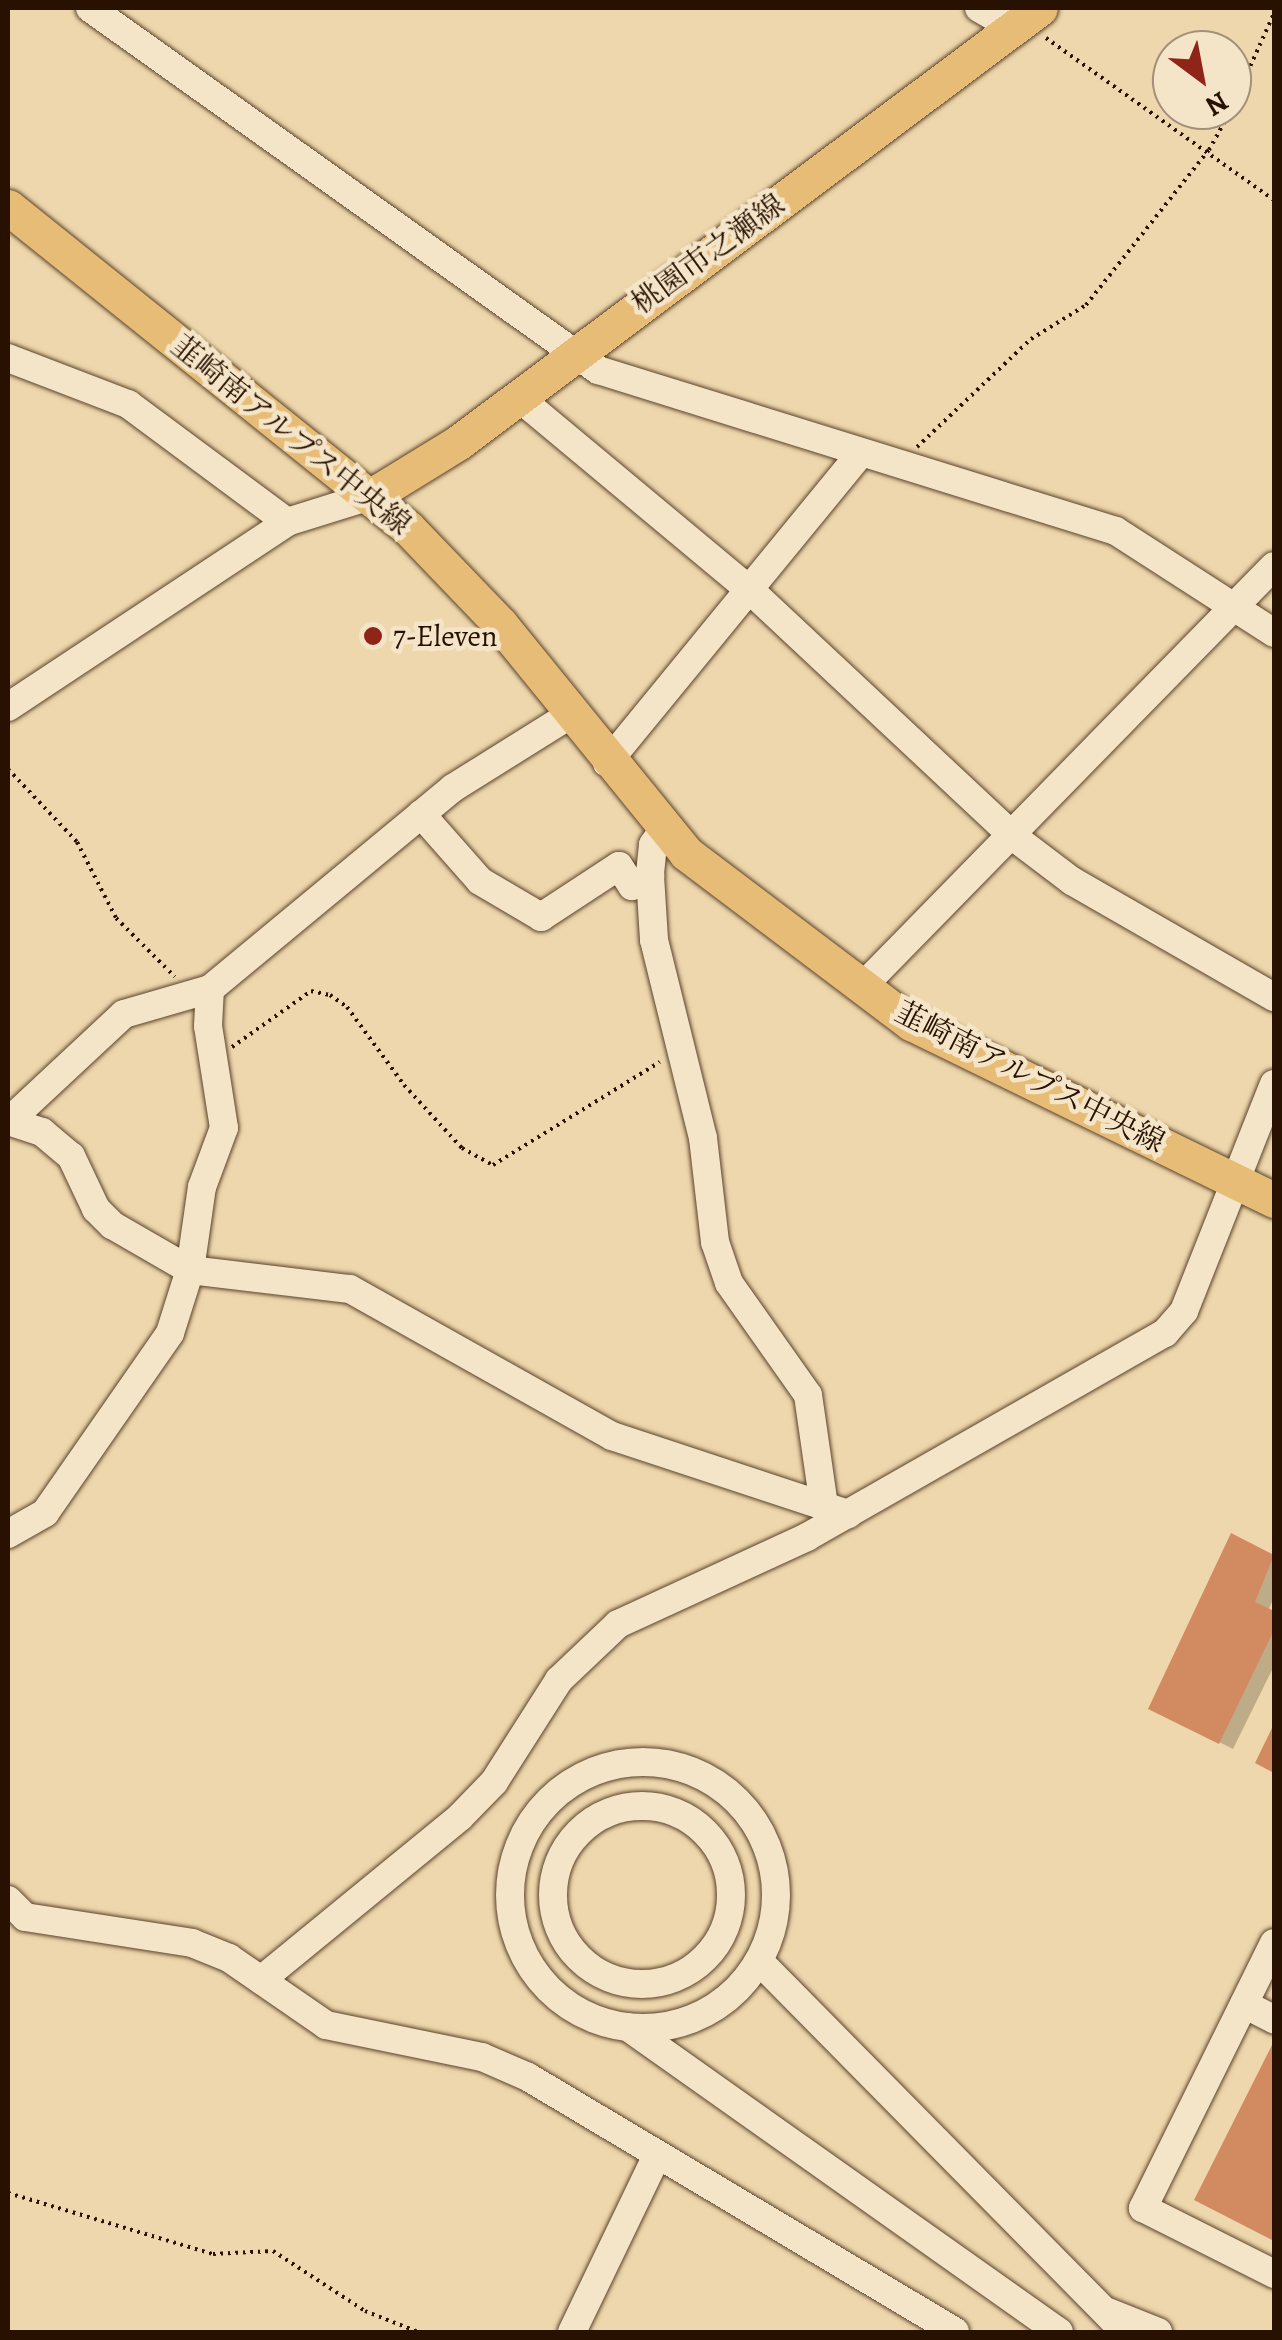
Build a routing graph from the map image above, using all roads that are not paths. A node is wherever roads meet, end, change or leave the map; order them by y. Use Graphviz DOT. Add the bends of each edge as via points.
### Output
graph roads {
  1 [pos="90,8"];
  2 [pos="979,8"];
  3 [pos="1025,19"];
  4 [pos="8,207"];
  5 [pos="572,355"];
  6 [pos="8,358"];
  7 [pos="518,397"];
  8 [pos="859,454"];
  9 [pos="373,495"];
  10 [pos="287,522"];
  11 [pos="1274,566"];
  12 [pos="751,592"];
  13 [pos="1238,609"];
  14 [pos="1274,633"];
  15 [pos="8,708"];
  16 [pos="570,715"];
  17 [pos="607,763"];
  18 [pos="421,814"];
  19 [pos="663,830"];
  20 [pos="1014,837"];
  21 [pos="650,876"];
  22 [pos="861,988"];
  23 [pos="202,991"];
  24 [pos="1274,997"];
  25 [pos="1274,1084"];
  26 [pos="8,1121"];
  27 [pos="1236,1180"];
  28 [pos="1274,1200"];
  29 [pos="190,1270"];
  30 [pos="836,1510"];
  31 [pos="8,1534"];
  32 [pos="714,1841"];
  33 [pos="8,1900"];
  34 [pos="1274,1943"];
  35 [pos="758,1962"];
  36 [pos="261,1980"];
  37 [pos="1244,2004"];
  38 [pos="1274,2019"];
  39 [pos="628,2027"];
  40 [pos="656,2155"];
  41 [pos="1274,2274"];
  42 [pos="1101,2308"];
  43 [pos="572,2332"];
  44 [pos="955,2332"];
  45 [pos="1059,2332"];
  46 [pos="1125,2332"];
  47 [pos="1158,2332"];
  1 -- 5 [label="street"];
  2 -- 3 [label="street"];
  3 -- 5 [label="main road, 桃園市之瀬線"];
  4 -- 9 [label="main road, 韮崎南アルプス中央線"];
  5 -- 7 [label="main road, 桃園市之瀬線"];
  5 -- 8 [label="street" via="598,370"];
  6 -- 10 [label="street" via="128,404"];
  7 -- 9 [label="main road, 桃園市之瀬線"];
  7 -- 12 [label="street"];
  8 -- 12 [label="street"];
  8 -- 13 [label="street" via="1050,506 1116,531"];
  9 -- 10 [label="street"];
  9 -- 16 [label="main road, 韮崎南アルプス中央線" via="466,584"];
  10 -- 15 [label="street"];
  11 -- 13 [label="street"];
  12 -- 17 [label="street"];
  12 -- 20 [label="street"];
  13 -- 14 [label="street"];
  13 -- 20 [label="street"];
  16 -- 17 [label="main road, 韮崎南アルプス中央線"];
  16 -- 18 [label="street"];
  17 -- 19 [label="main road, 韮崎南アルプス中央線"];
  18 -- 21 [label="street" via="480,881 540,917 620,866 632,886"];
  18 -- 23 [label="street"];
  19 -- 21 [label="street" via="653,845"];
  19 -- 22 [label="main road, 韮崎南アルプス中央線"];
  20 -- 22 [label="street"];
  20 -- 24 [label="street" via="1072,882"];
  21 -- 30 [label="street" via="654,940 703,1138 715,1242 729,1283 808,1395"];
  22 -- 27 [label="main road, 韮崎南アルプス中央線" via="911,1023"];
  23 -- 26 [label="street" via="124,1014"];
  23 -- 29 [label="street" via="224,1128 202,1188"];
  25 -- 27 [label="street"];
  26 -- 29 [label="street" via="42,1132 70,1156 96,1210 112,1225"];
  27 -- 28 [label="main road, 韮崎南アルプス中央線"];
  27 -- 30 [label="street" via="1184,1310 1165,1333"];
  29 -- 30 [label="street" via="350,1290 612,1436"];
  29 -- 31 [label="street" via="154,1364 45,1514"];
  30 -- 36 [label="street" via="618,1624 559,1680 494,1782 460,1817"];
  32 -- 32 [label="street" via="728,1873 731,1907 712,1950 696,1966 676,1978 630,1983 598,1972 571,1949 556,1918 554,1883 560,1861 588,1824 609,1812 655,1807 687,1819"];
  33 -- 36 [label="street" via="25,1916 192,1942"];
  34 -- 37 [label="street"];
  35 -- 39 [label="street" via="740,1986 702,2013 658,2027"];
  35 -- 39 [label="street" via="776,1902 774,1872 766,1842 740,1804 703,1776 674,1766 628,1764 584,1776 536,1816 521,1843 512,1872 516,1934 546,1987 570,2006"];
  35 -- 42 [label="street"];
  36 -- 40 [label="street" via="326,2025 449,2048 512,2070"];
  37 -- 38 [label="street"];
  37 -- 41 [label="street" via="1142,2208"];
  39 -- 45 [label="street"];
  40 -- 43 [label="street"];
  40 -- 44 [label="street"];
  42 -- 46 [label="street"];
  42 -- 47 [label="street"];
}
